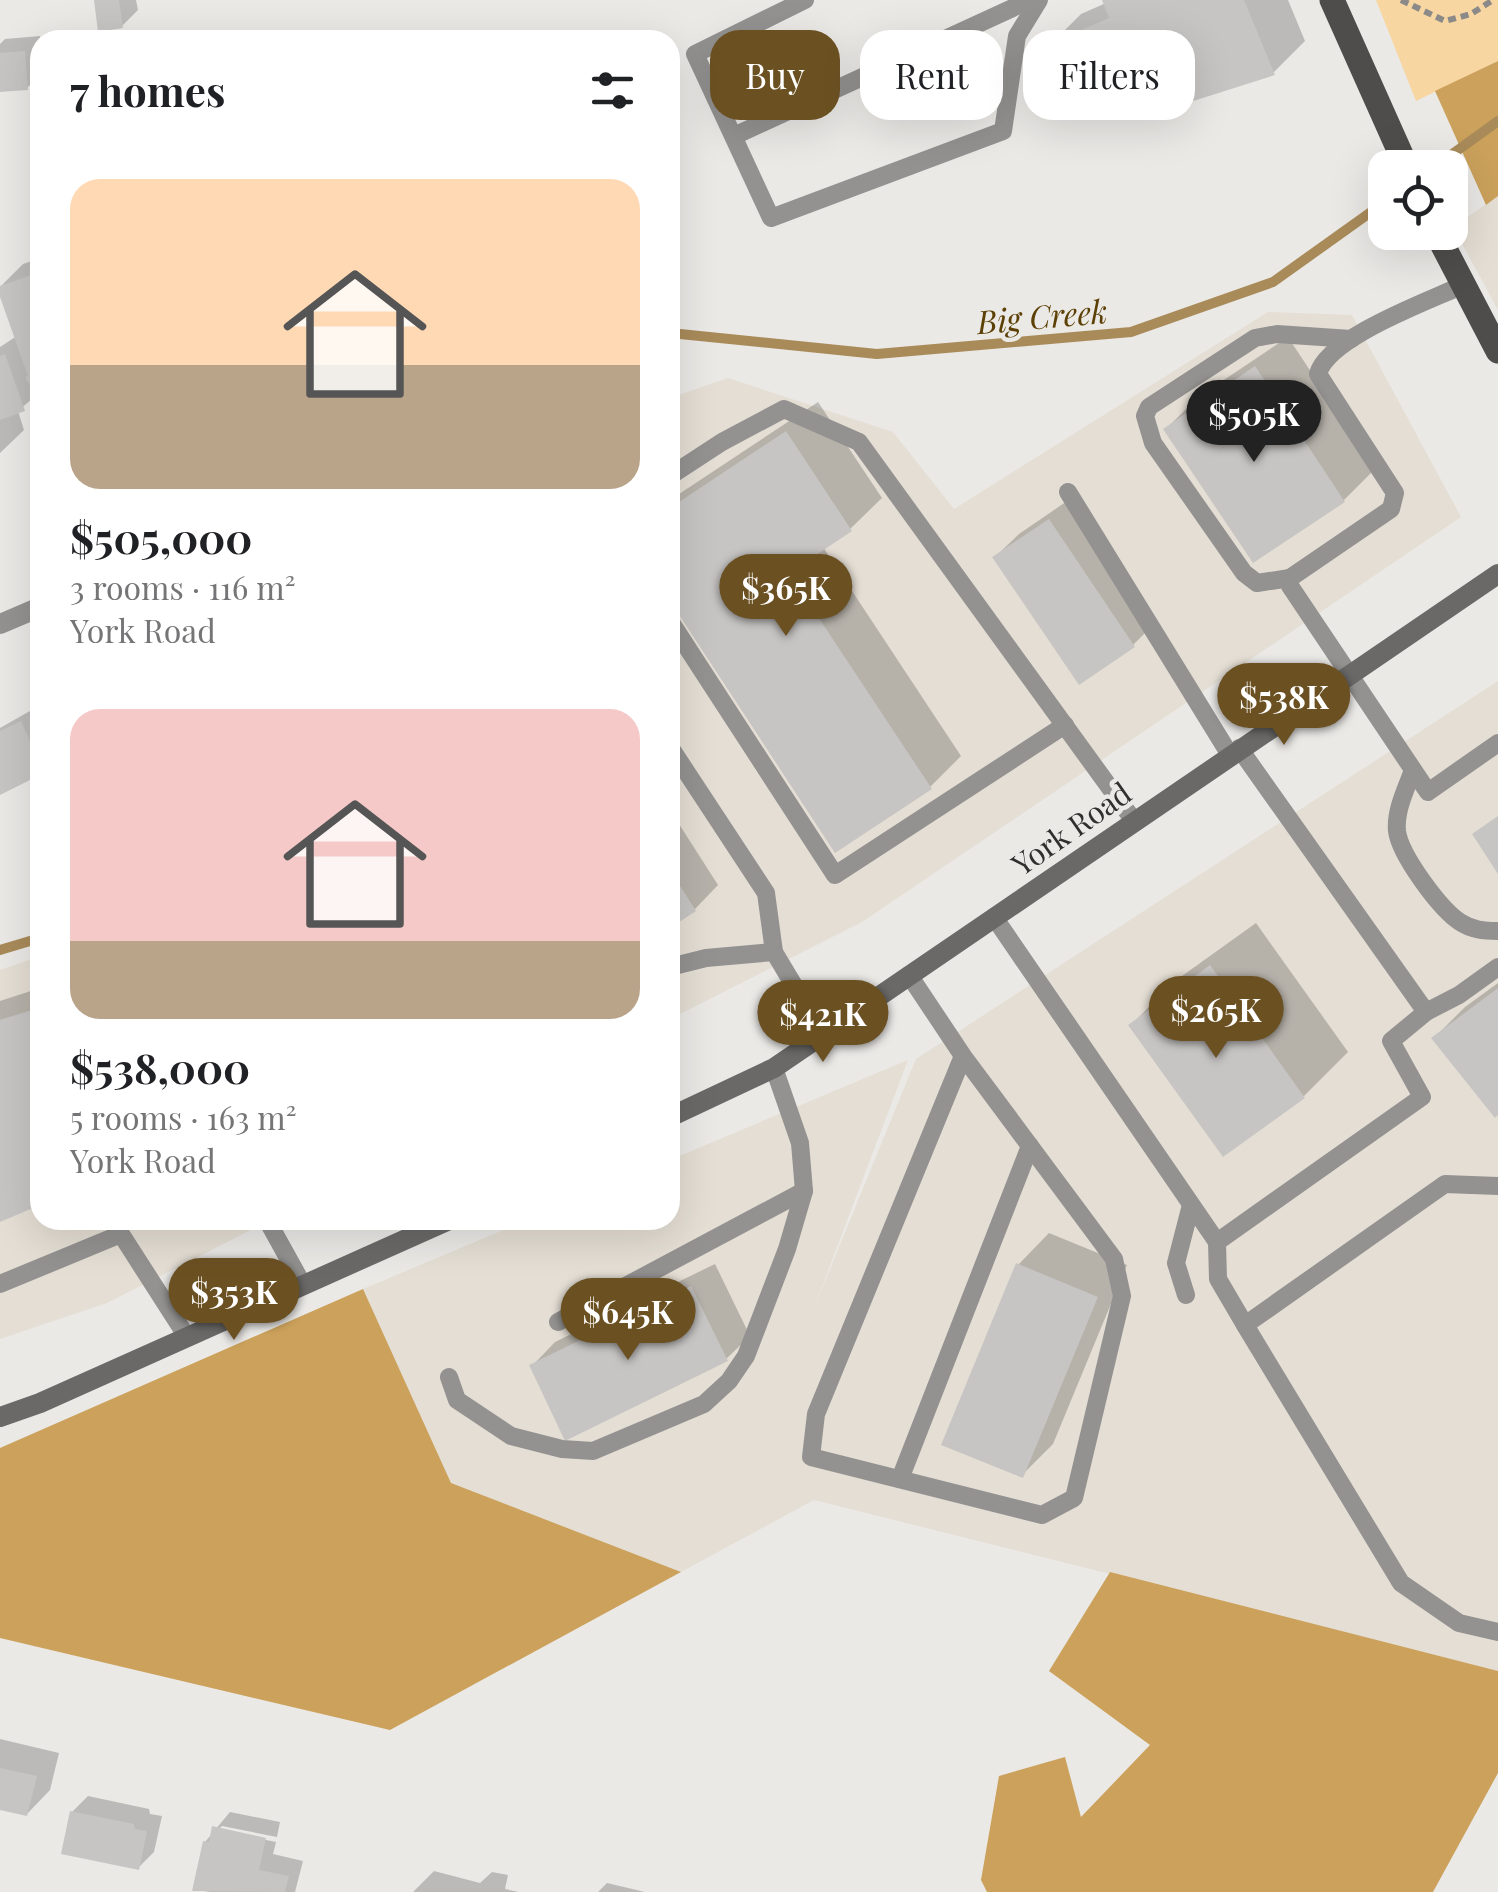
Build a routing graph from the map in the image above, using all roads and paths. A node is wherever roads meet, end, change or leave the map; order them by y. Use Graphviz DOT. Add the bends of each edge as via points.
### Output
graph roads {
  1 [pos="805,0"];
  2 [pos="1030,0"];
  3 [pos="1039,0"];
  4 [pos="1332,0"];
  5 [pos="1401,0"];
  6 [pos="1493,0"];
  7 [pos="734,136"];
  8 [pos="1399,150"];
  9 [pos="1445,250"];
  10 [pos="1464,285"];
  11 [pos="1351,339"];
  12 [pos="1498,351"];
  13 [pos="680,469"];
  14 [pos="1068,492"];
  15 [pos="1498,574"];
  16 [pos="1290,578"];
  17 [pos="30,611"];
  18 [pos="0,624"];
  19 [pos="680,636"];
  20 [pos="1350,672"];
  21 [pos="1065,725"];
  22 [pos="1498,743"];
  23 [pos="1235,752"];
  24 [pos="680,762"];
  25 [pos="1412,770"];
  26 [pos="1134,821"];
  27 [pos="994,917"];
  28 [pos="1498,930"];
  29 [pos="774,952"];
  30 [pos="680,964"];
  31 [pos="1498,968"];
  32 [pos="909,975"];
  33 [pos="1426,1012"];
  34 [pos="823,1034"];
  35 [pos="963,1056"];
  36 [pos="774,1068"];
  37 [pos="680,1112"];
  38 [pos="1030,1146"];
  39 [pos="1498,1186"];
  40 [pos="804,1191"];
  41 [pos="1191,1204"];
  42 [pos="273,1230"];
  43 [pos="426,1230"];
  44 [pos="1217,1242"];
  45 [pos="0,1284"];
  46 [pos="303,1285"];
  47 [pos="1186,1295"];
  48 [pos="558,1322"];
  49 [pos="1245,1325"];
  50 [pos="187,1338"];
  51 [pos="449,1377"];
  52 [pos="0,1417"];
  53 [pos="900,1480"];
  54 [pos="1498,1632"];
  1 -- 7 [label="lane" via="695,54"];
  2 -- 7 [label="lane"];
  3 -- 7 [label="lane" via="1017,36 1004,131 771,218"];
  4 -- 8 [label="main road"];
  5 -- 6 [label="path" via="1444,20"];
  9 -- 10 [label="main road"];
  10 -- 11 [label="lane"];
  10 -- 12 [label="main road"];
  11 -- 16 [label="lane" via="1318,374 1395,493 1390,509"];
  11 -- 16 [label="lane" via="1254,338 1144,416 1153,443 1244,574 1257,583"];
  13 -- 21 [label="lane" via="784,409 859,442"];
  14 -- 23 [label="lane"];
  15 -- 20 [label="main road, York Road"];
  16 -- 20 [label="lane"];
  17 -- 18 [label="street"];
  19 -- 21 [label="lane" via="835,875"];
  20 -- 23 [label="main road, York Road"];
  20 -- 25 [label="lane"];
  21 -- 26 [label="lane"];
  22 -- 25 [label="lane" via="1428,792"];
  23 -- 26 [label="main road, York Road"];
  23 -- 33 [label="lane"];
  24 -- 29 [label="lane" via="766,893"];
  25 -- 28 [label="lane" via="1397,831 1405,854 1462,924"];
  26 -- 27 [label="main road, York Road"];
  27 -- 32 [label="main road, York Road"];
  27 -- 41 [label="lane"];
  29 -- 30 [label="lane"];
  29 -- 34 [label="lane"];
  31 -- 33 [label="lane"];
  32 -- 34 [label="main road, York Road"];
  32 -- 35 [label="lane"];
  33 -- 44 [label="lane" via="1391,1041 1422,1097"];
  34 -- 36 [label="main road, York Road"];
  35 -- 38 [label="lane"];
  35 -- 53 [label="lane" via="816,1414 811,1457"];
  36 -- 37 [label="main road, York Road"];
  36 -- 40 [label="lane" via="800,1142"];
  38 -- 53 [label="lane"];
  38 -- 53 [label="lane" via="1114,1259 1122,1296 1074,1498 1042,1515"];
  39 -- 49 [label="lane" via="1446,1184"];
  40 -- 48 [label="lane"];
  40 -- 51 [label="lane" via="746,1356 704,1404 593,1451 562,1450 511,1436 458,1400"];
  41 -- 44 [label="lane"];
  41 -- 47 [label="lane" via="1176,1263"];
  42 -- 46 [label="lane"];
  43 -- 46 [label="main road"];
  44 -- 49 [label="lane" via="1218,1279"];
  45 -- 50 [label="lane" via="121,1234"];
  46 -- 50 [label="main road"];
  49 -- 54 [label="lane" via="1401,1583 1460,1623"];
  50 -- 52 [label="main road"];
}
